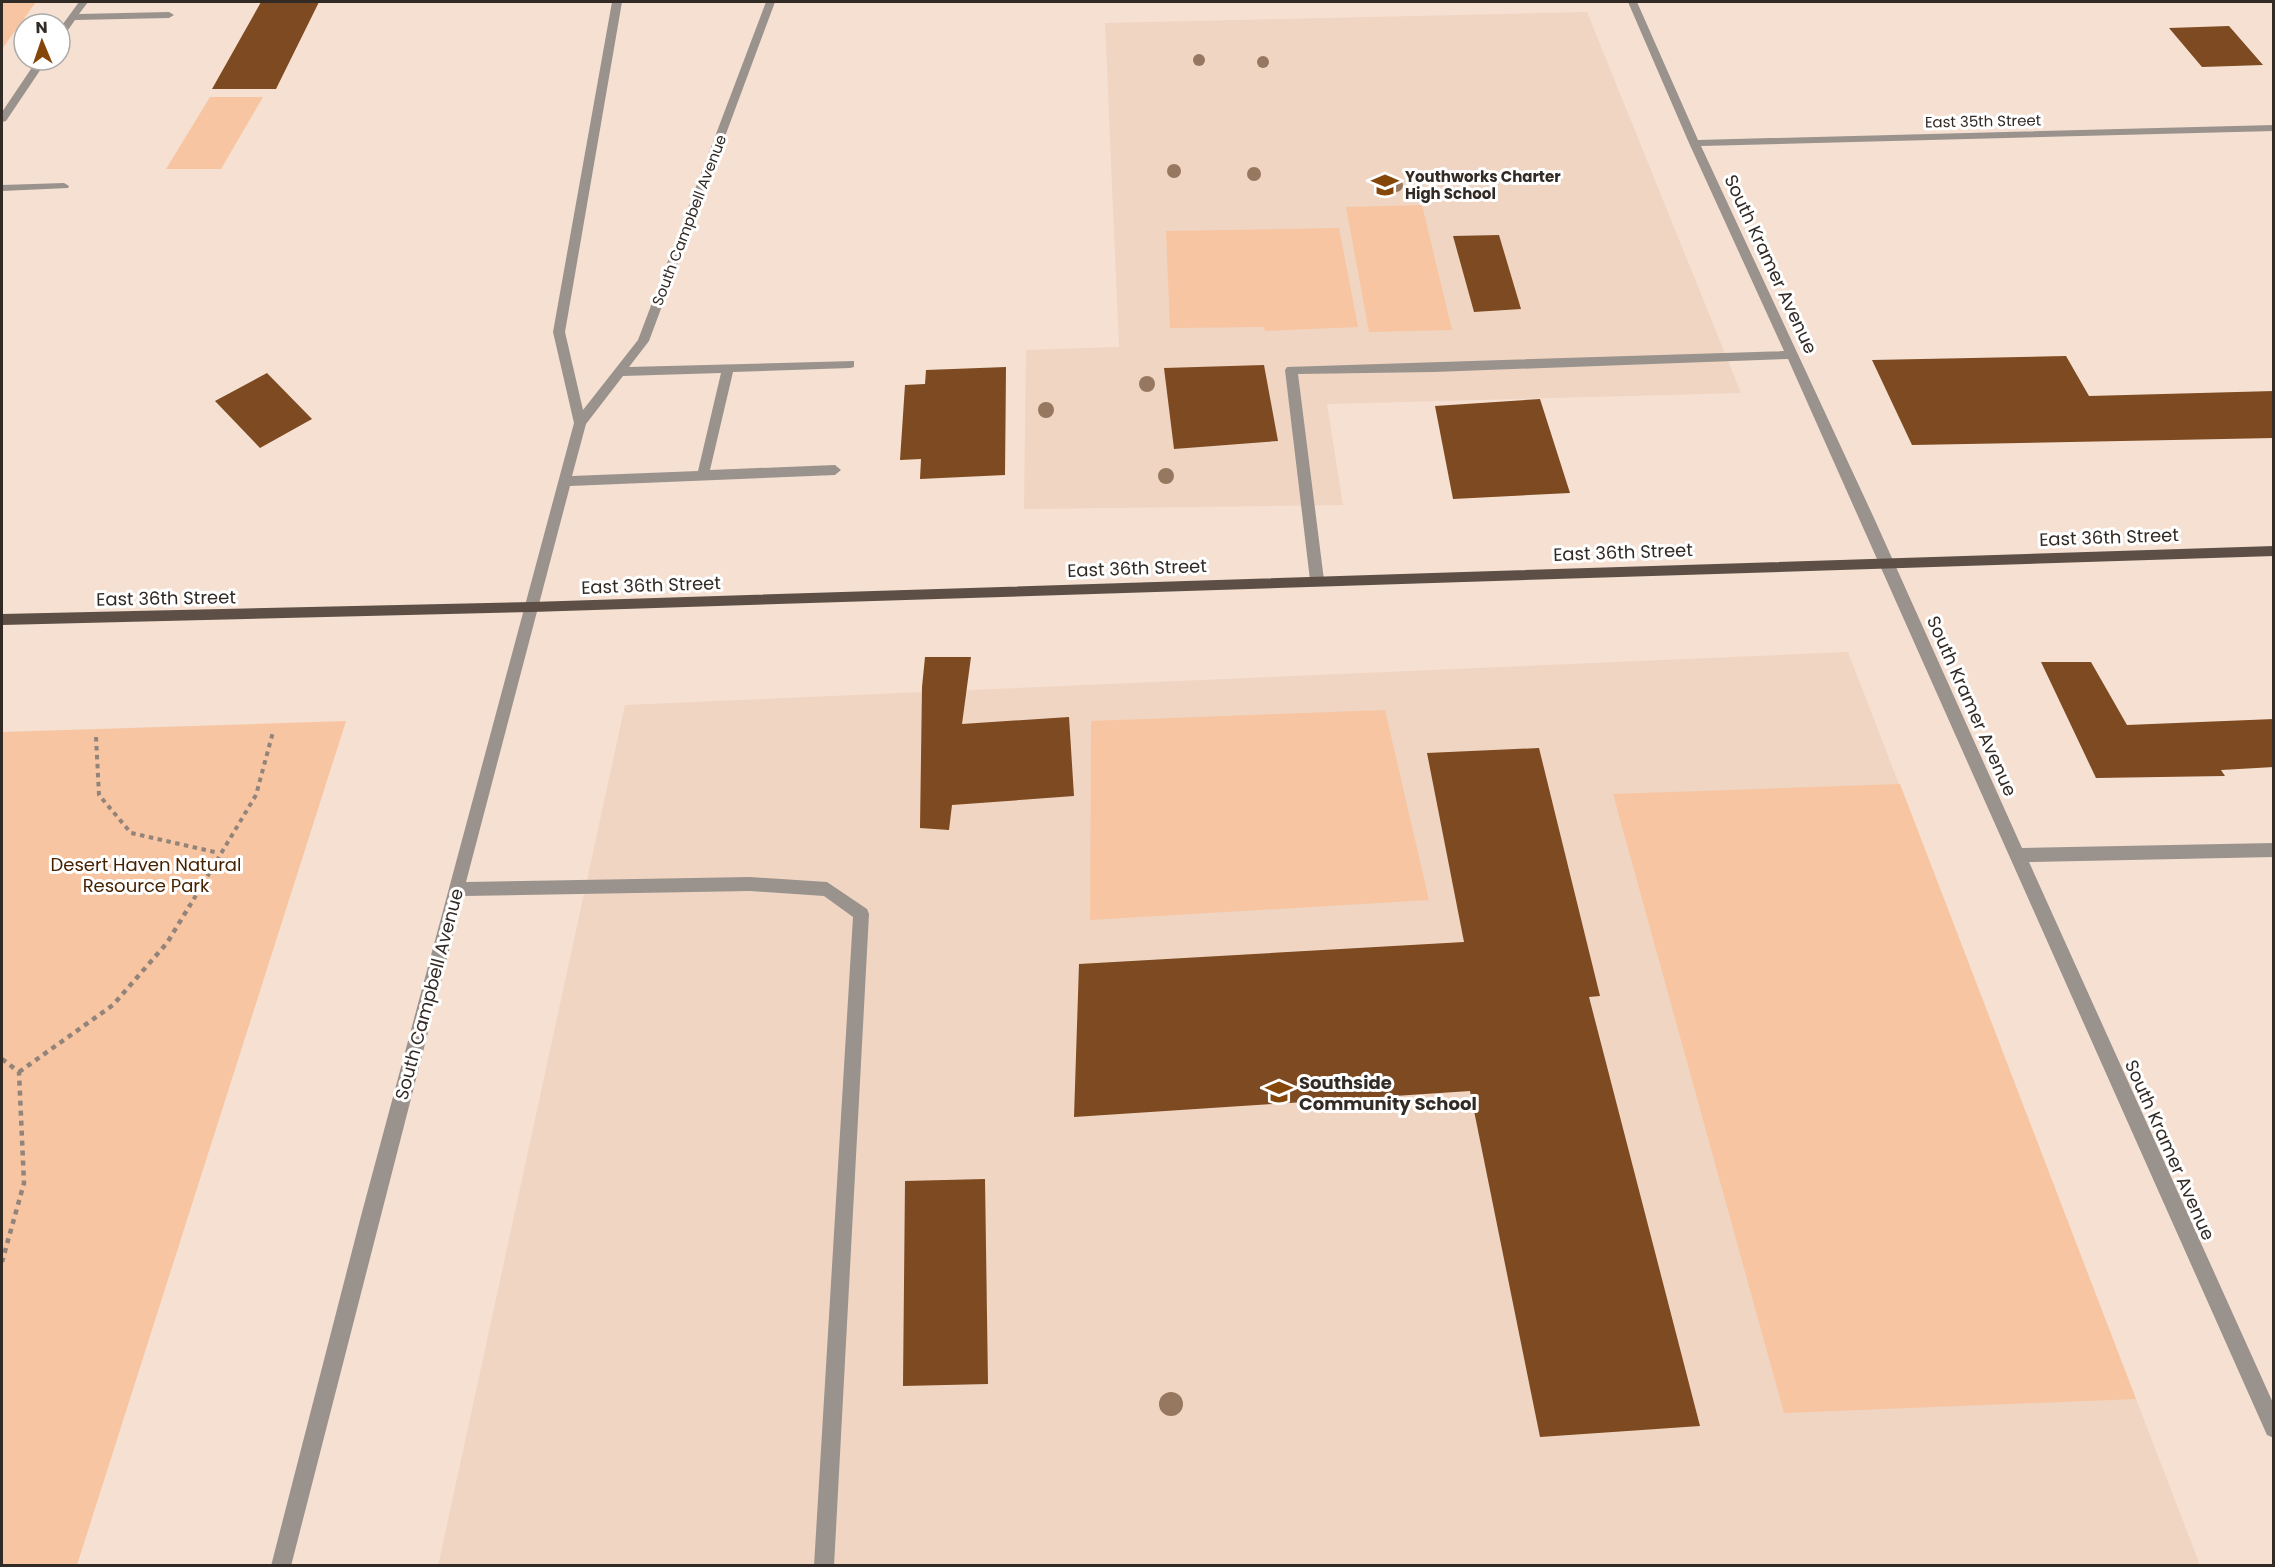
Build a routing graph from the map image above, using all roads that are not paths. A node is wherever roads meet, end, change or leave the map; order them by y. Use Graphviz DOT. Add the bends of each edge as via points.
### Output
graph roads {
  1 [pos="83,2"];
  2 [pos="617,2"];
  3 [pos="771,2"];
  4 [pos="1632,2"];
  5 [pos="169,15"];
  6 [pos="72,17"];
  7 [pos="34,72"];
  8 [pos="2,118"];
  9 [pos="2274,128"];
  10 [pos="1694,143"];
  11 [pos="64,186"];
  12 [pos="2,188"];
  13 [pos="1791,355"];
  14 [pos="850,364"];
  15 [pos="728,369"];
  16 [pos="619,372"];
  17 [pos="580,423"];
  18 [pos="835,470"];
  19 [pos="703,475"];
  20 [pos="565,481"];
  21 [pos="2274,551"];
  22 [pos="1886,561"];
  23 [pos="1317,580"];
  24 [pos="532,607"];
  25 [pos="2,620"];
  26 [pos="2274,850"];
  27 [pos="2018,855"];
  28 [pos="457,890"];
  29 [pos="2274,1428"];
  30 [pos="281,1566"];
  31 [pos="824,1566"];
  1 -- 6 [label="street"];
  2 -- 17 [label="street, South Campbell Avenue" via="559,332"];
  3 -- 16 [label="street, South Campbell Avenue" via="643,341"];
  4 -- 10 [label="street, South Kramer Avenue"];
  5 -- 6 [label="street"];
  7 -- 8 [label="street"];
  9 -- 10 [label="street, East 35th Street"];
  10 -- 13 [label="street, South Kramer Avenue"];
  11 -- 12 [label="street"];
  13 -- 22 [label="street, South Kramer Avenue"];
  13 -- 23 [label="street" via="1291,370"];
  14 -- 15 [label="street"];
  15 -- 16 [label="street"];
  15 -- 19 [label="street"];
  16 -- 17 [label="street, South Campbell Avenue"];
  17 -- 20 [label="street, South Campbell Avenue"];
  18 -- 19 [label="street"];
  19 -- 20 [label="street"];
  20 -- 24 [label="street, South Campbell Avenue"];
  21 -- 22 [label="main road, East 36th Street"];
  22 -- 23 [label="main road, East 36th Street"];
  22 -- 27 [label="street, South Kramer Avenue"];
  23 -- 24 [label="main road, East 36th Street"];
  24 -- 25 [label="main road, East 36th Street"];
  24 -- 28 [label="street, South Campbell Avenue"];
  26 -- 27 [label="street"];
  27 -- 29 [label="street, South Kramer Avenue"];
  28 -- 30 [label="street, South Campbell Avenue"];
  28 -- 31 [label="street" via="750,884 827,889 861,914"];
}
